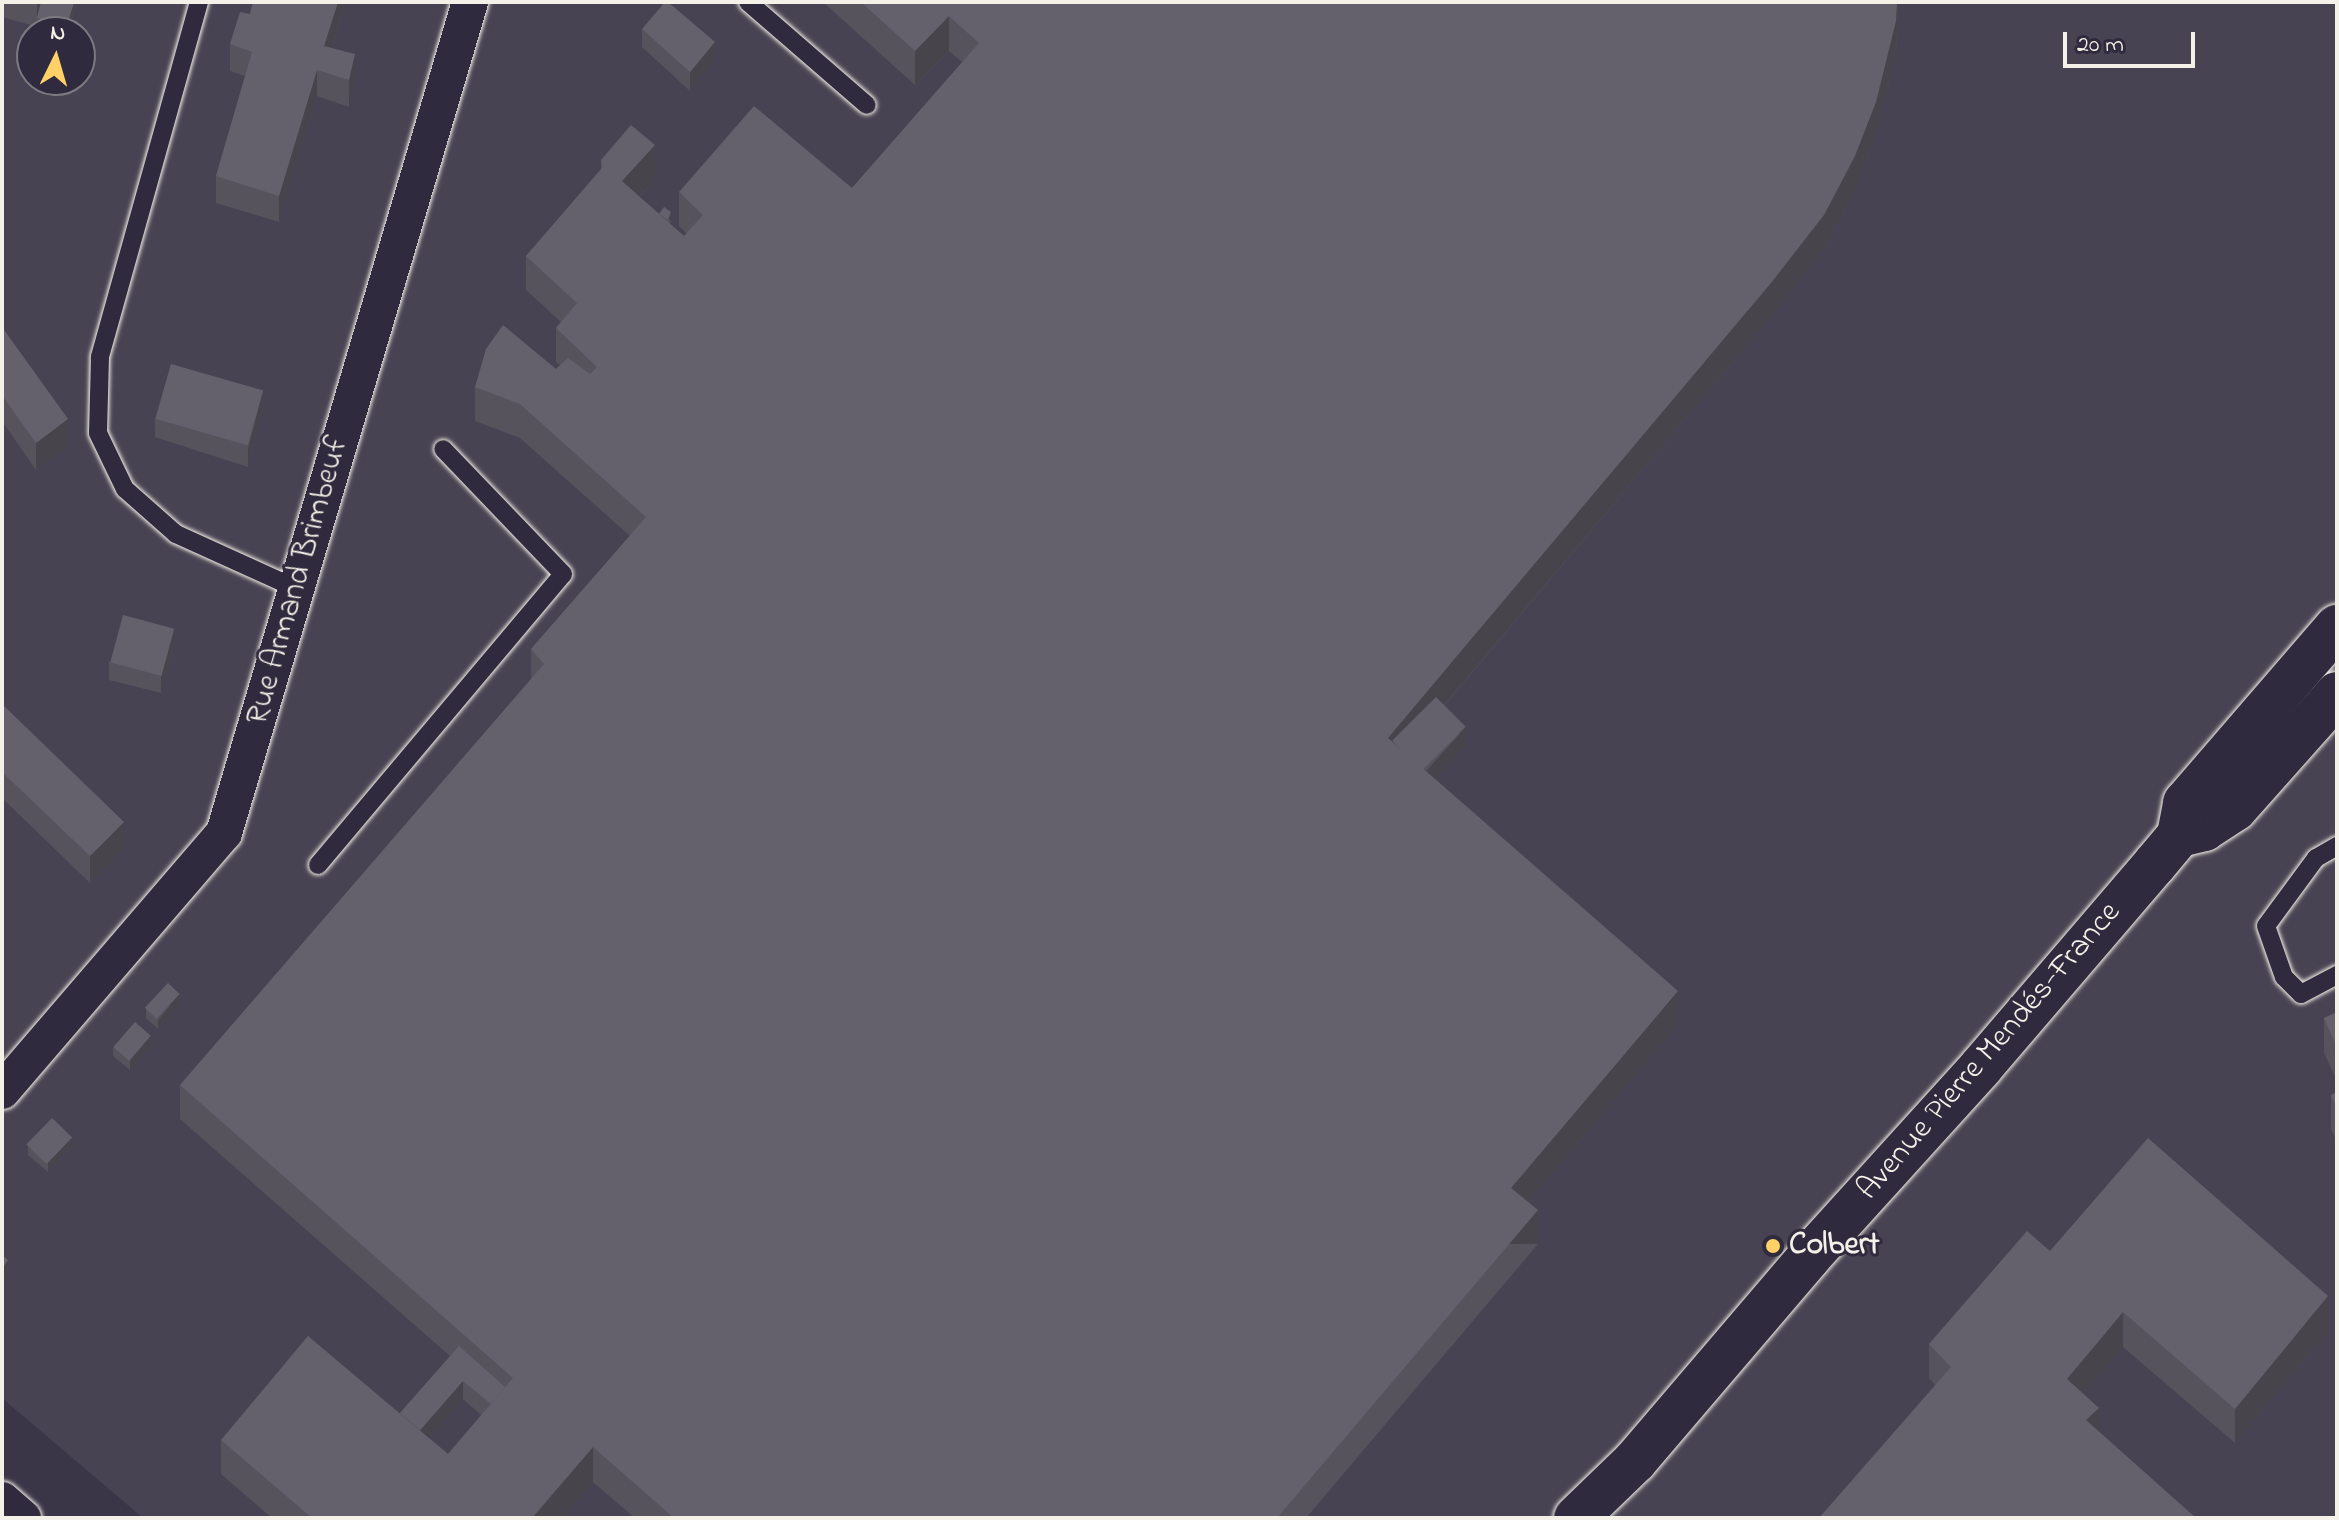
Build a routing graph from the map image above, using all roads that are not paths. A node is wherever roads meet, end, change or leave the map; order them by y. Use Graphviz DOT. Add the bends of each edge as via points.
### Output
graph roads {
  1 [pos="199,2"];
  2 [pos="470,2"];
  3 [pos="748,2"];
  4 [pos="867,105"];
  5 [pos="443,449"];
  6 [pos="297,589"];
  7 [pos="2337,627"];
  8 [pos="2337,694"];
  9 [pos="2179,835"];
  10 [pos="2337,846"];
  11 [pos="318,865"];
  12 [pos="2337,975"];
  13 [pos="2,1091"];
  14 [pos="2,1500"];
  15 [pos="23,1518"];
  16 [pos="1576,1518"];
  1 -- 6 [label="lane" via="100,357 98,433 125,489 176,534"];
  2 -- 6 [label="street, Rue Armand Brimbeuf"];
  3 -- 4 [label="lane"];
  5 -- 11 [label="lane" via="563,574"];
  6 -- 13 [label="street, Rue Armand Brimbeuf" via="224,833"];
  7 -- 9 [label="main road, Avenue Pierre Mendés-France" via="2185,803"];
  8 -- 9 [label="main road, Avenue Pierre Mendés-France" via="2235,809 2204,829"];
  9 -- 16 [label="main road, Avenue Pierre Mendés-France" via="1635,1461"];
  10 -- 12 [label="lane" via="2316,858 2266,926 2284,977 2301,994"];
  14 -- 15 [label="street"];
}
